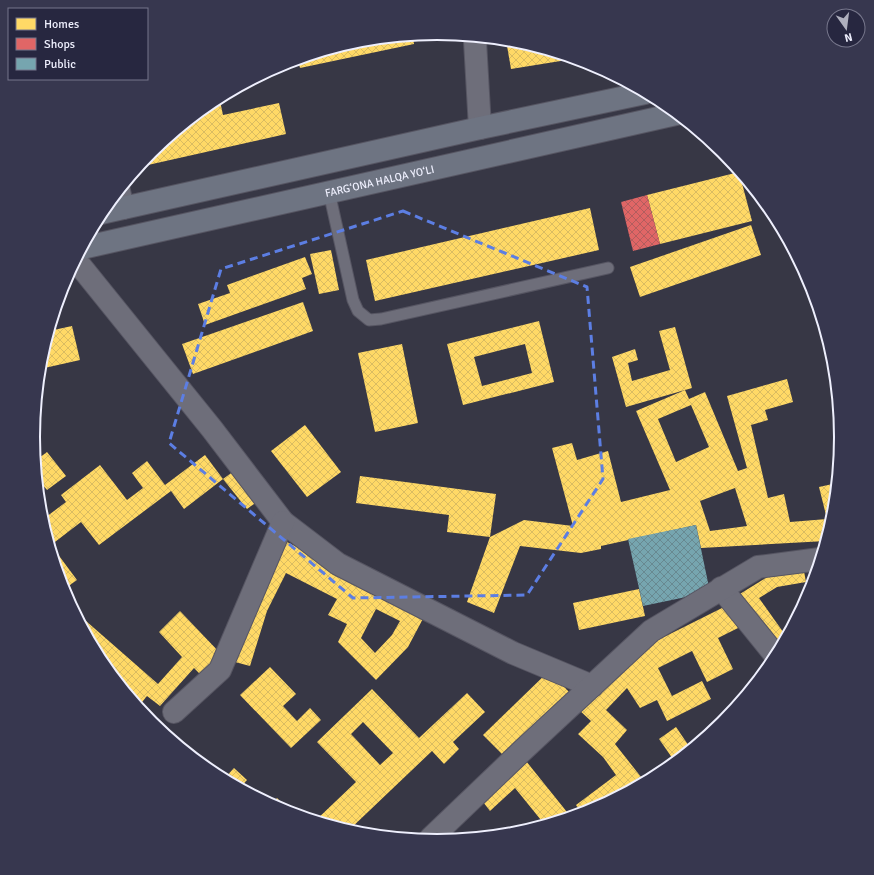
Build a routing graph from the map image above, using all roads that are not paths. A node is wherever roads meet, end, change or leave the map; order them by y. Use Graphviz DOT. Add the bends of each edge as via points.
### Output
graph roads {
  1 [pos="475,42"];
  2 [pos="637,95"];
  3 [pos="669,116"];
  4 [pos="480,128"];
  5 [pos="329,192"];
  6 [pos="121,200"];
  7 [pos="89,246"];
  8 [pos="80,265"];
  9 [pos="608,268"];
  10 [pos="283,522"];
  11 [pos="815,560"];
  12 [pos="721,588"];
  13 [pos="772,651"];
  14 [pos="592,686"];
  15 [pos="174,712"];
  16 [pos="436,834"];
  1 -- 4 [label="street"];
  2 -- 4 [label="highway"];
  3 -- 5 [label="highway, FARG‘ONA HALQA YO‘LI"];
  4 -- 6 [label="highway"];
  5 -- 7 [label="highway, FARG‘ONA HALQA YO‘LI"];
  5 -- 9 [label="lane" via="353,300 358,311 369,320"];
  8 -- 10 [label="street" via="212,429"];
  10 -- 14 [label="street" via="338,564 513,653"];
  10 -- 15 [label="street" via="220,670"];
  11 -- 12 [label="street" via="758,566"];
  12 -- 13 [label="street"];
  12 -- 14 [label="street" via="651,631"];
  14 -- 16 [label="street"];
}
